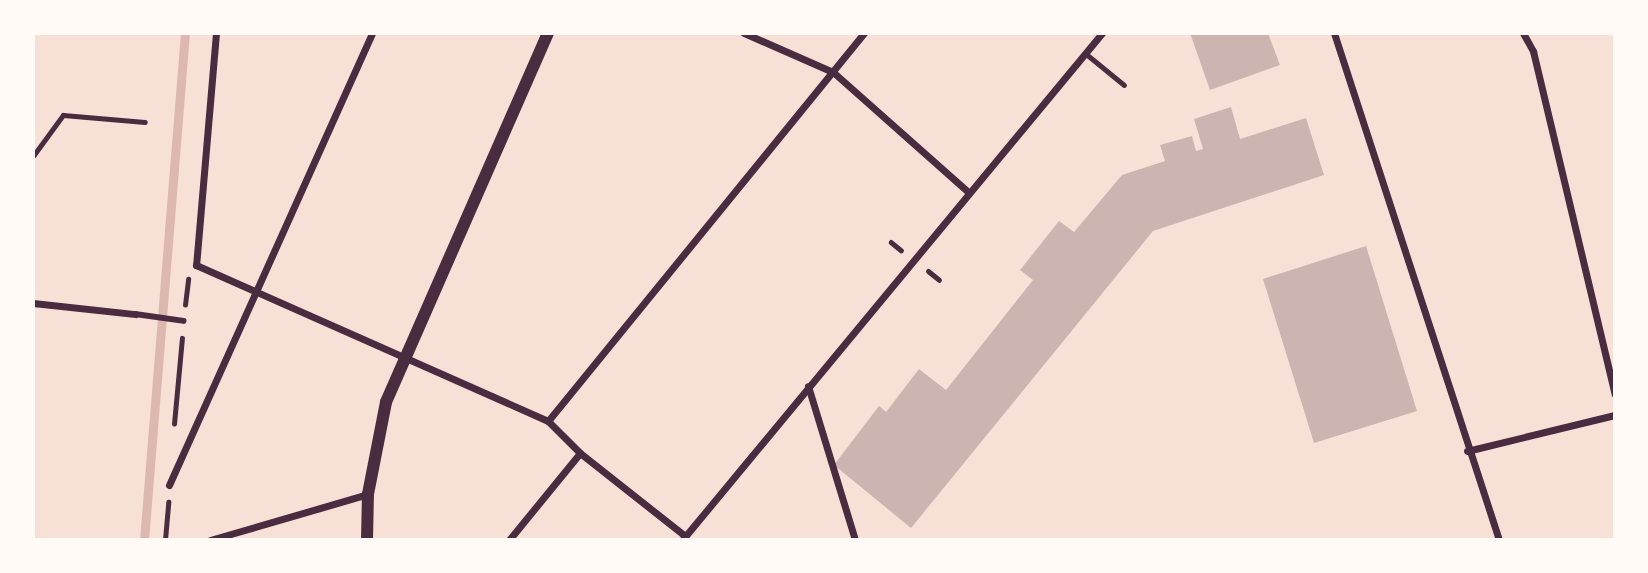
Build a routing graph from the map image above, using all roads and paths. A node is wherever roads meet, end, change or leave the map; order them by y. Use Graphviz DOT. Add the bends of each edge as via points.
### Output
graph roads {
  1 [pos="216,33"];
  2 [pos="372,33"];
  3 [pos="548,33"];
  4 [pos="744,33"];
  5 [pos="864,33"];
  6 [pos="1102,33"];
  7 [pos="1334,33"];
  8 [pos="1523,33"];
  9 [pos="1086,54"];
  10 [pos="833,72"];
  11 [pos="1124,85"];
  12 [pos="145,122"];
  13 [pos="33,156"];
  14 [pos="968,192"];
  15 [pos="195,265"];
  16 [pos="928,271"];
  17 [pos="939,280"];
  18 [pos="258,293"];
  19 [pos="33,303"];
  20 [pos="135,314"];
  21 [pos="184,321"];
  22 [pos="405,359"];
  23 [pos="808,386"];
  24 [pos="1615,394"];
  25 [pos="1615,415"];
  26 [pos="548,421"];
  27 [pos="173,437"];
  28 [pos="1467,451"];
  29 [pos="580,453"];
  30 [pos="169,485"];
  31 [pos="368,494"];
  32 [pos="684,538"];
  33 [pos="165,540"];
  34 [pos="210,540"];
  35 [pos="367,540"];
  36 [pos="509,540"];
  37 [pos="855,540"];
  38 [pos="1499,540"];
  1 -- 15 [label="street"];
  2 -- 18 [label="street"];
  3 -- 22 [label="street"];
  4 -- 10 [label="street"];
  5 -- 10 [label="street"];
  6 -- 9 [label="street"];
  7 -- 28 [label="street"];
  8 -- 24 [label="street" via="1532,51"];
  9 -- 11 [label="lane"];
  9 -- 14 [label="street"];
  10 -- 14 [label="street"];
  10 -- 26 [label="street"];
  12 -- 13 [label="lane" via="63,115"];
  14 -- 23 [label="street"];
  15 -- 18 [label="street"];
  15 -- 21 [label="path" via="187,281"];
  16 -- 17 [label="lane"];
  18 -- 22 [label="street"];
  18 -- 30 [label="street"];
  19 -- 20 [label="street"];
  20 -- 21 [label="street"];
  21 -- 27 [label="path"];
  22 -- 26 [label="street"];
  22 -- 31 [label="street" via="386,402"];
  23 -- 32 [label="street"];
  23 -- 37 [label="street"];
  25 -- 28 [label="street"];
  26 -- 29 [label="street"];
  28 -- 38 [label="street"];
  29 -- 32 [label="street"];
  29 -- 36 [label="street"];
  30 -- 33 [label="path"];
  31 -- 34 [label="street"];
  31 -- 35 [label="street"];
}
